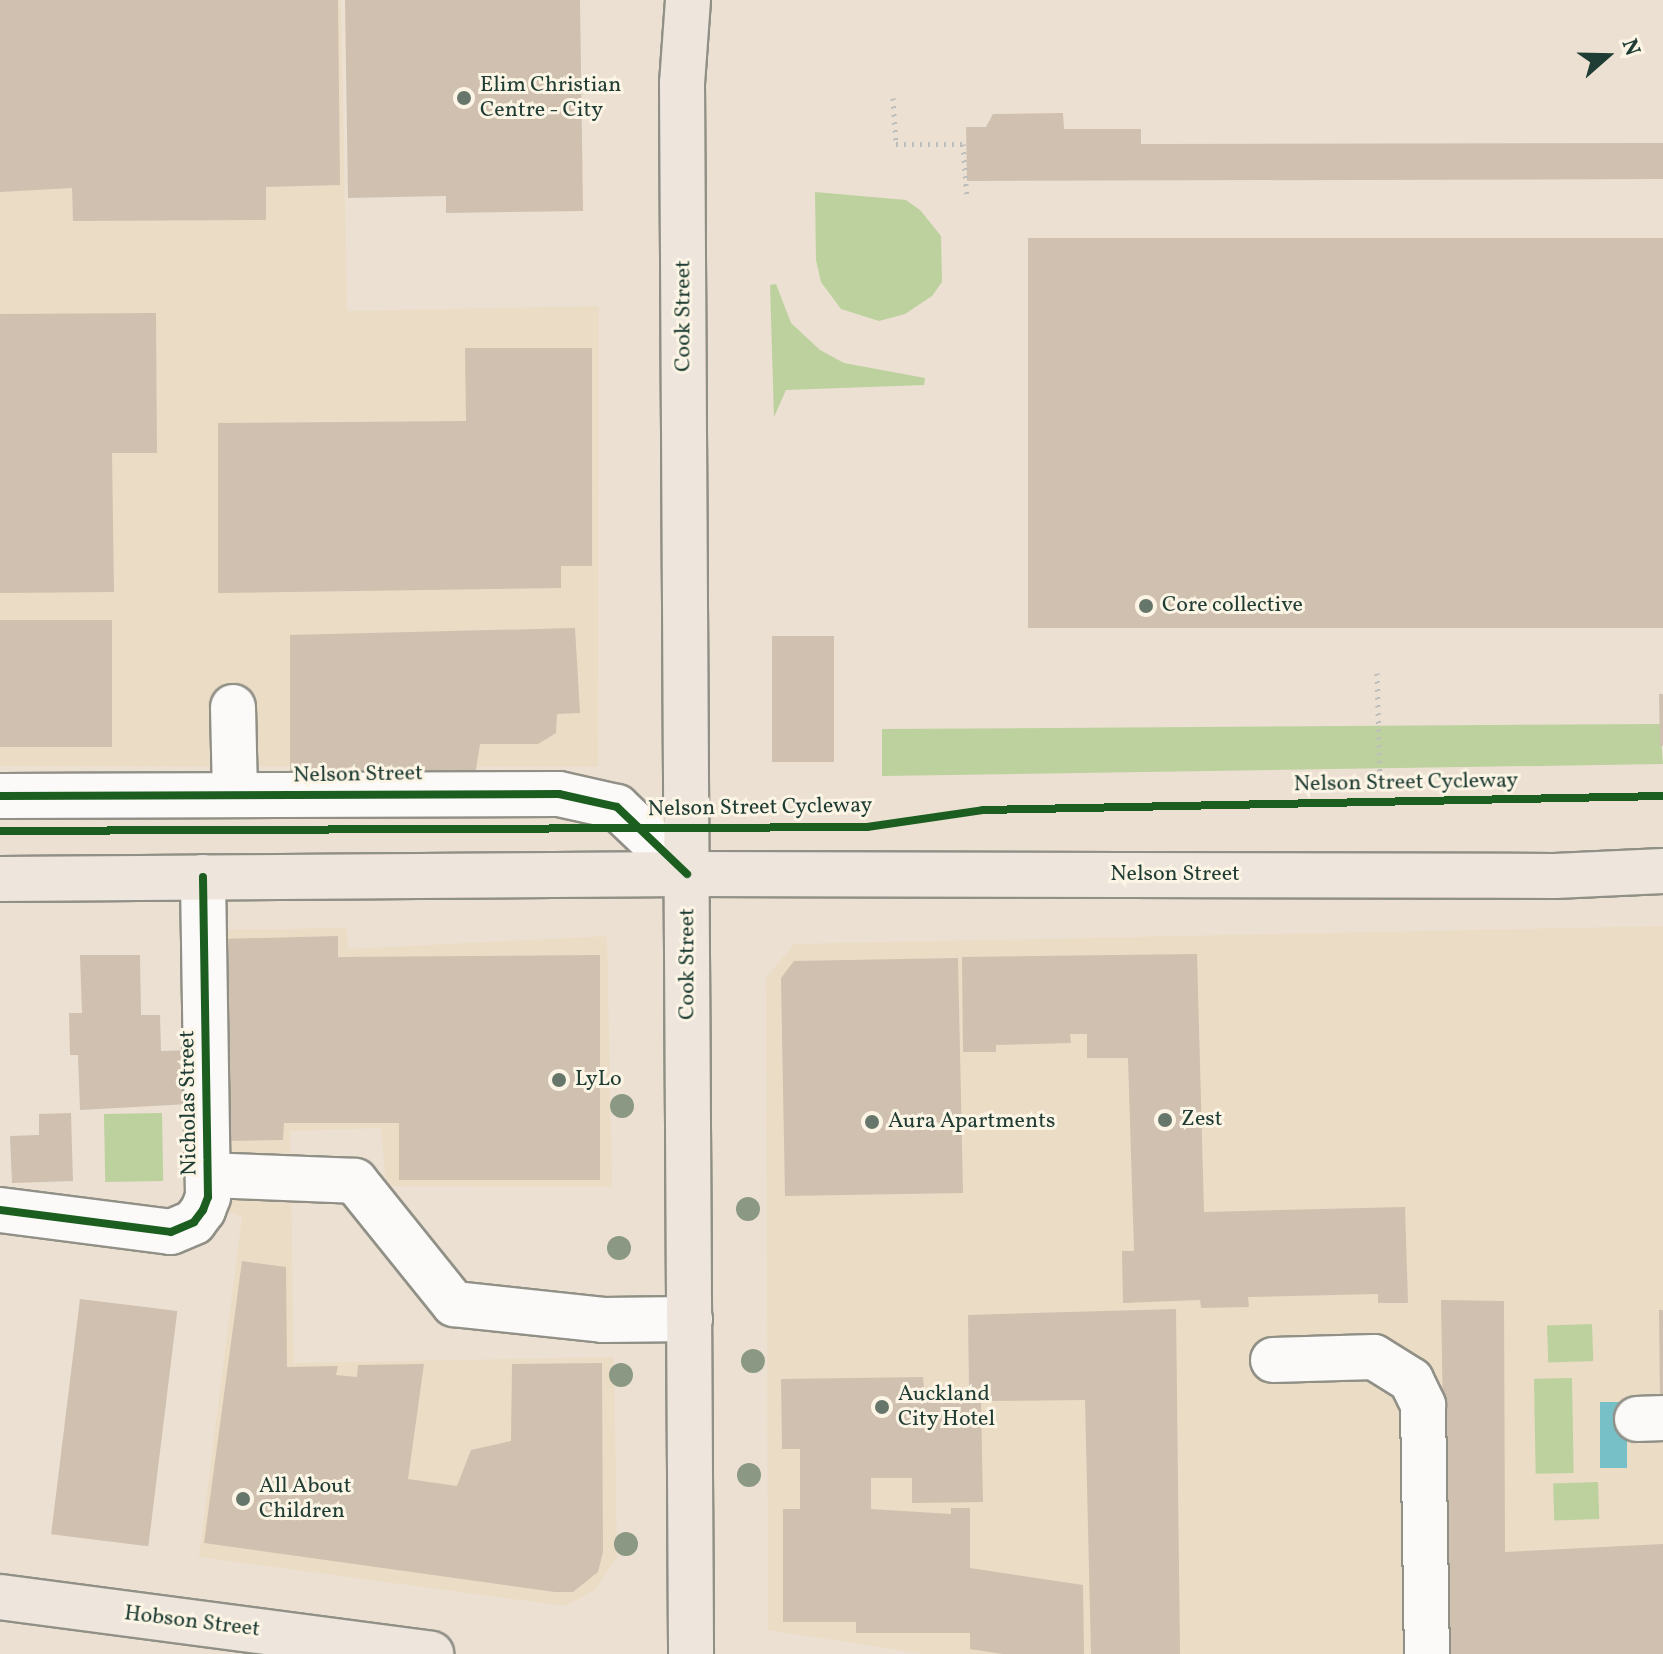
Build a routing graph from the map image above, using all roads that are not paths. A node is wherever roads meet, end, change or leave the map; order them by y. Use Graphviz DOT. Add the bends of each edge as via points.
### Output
graph roads {
  1 [pos="666,0"];
  2 [pos="688,0"];
  3 [pos="682,83"];
  4 [pos="233,707"];
  5 [pos="235,794"];
  6 [pos="0,796"];
  7 [pos="1663,871"];
  8 [pos="687,874"];
  9 [pos="203,877"];
  10 [pos="0,879"];
  11 [pos="208,1175"];
  12 [pos="0,1210"];
  13 [pos="690,1319"];
  14 [pos="1273,1360"];
  15 [pos="0,1597"];
  16 [pos="431,1654"];
  17 [pos="691,1654"];
  18 [pos="1427,1654"];
  1 -- 3 [label="main road, Cook Street"];
  2 -- 3 [label="main road, Cook Street"];
  3 -- 8 [label="main road, Cook Street"];
  4 -- 5 [label="street"];
  5 -- 6 [label="street, Nelson Street"];
  5 -- 8 [label="street, Nelson Street" via="486,792 594,799 617,807"];
  7 -- 8 [label="main road, Nelson Street" via="1512,877"];
  8 -- 9 [label="main road, Nelson Street"];
  8 -- 13 [label="main road, Cook Street"];
  9 -- 10 [label="main road, Nelson Street"];
  9 -- 11 [label="street, Nicholas Street"];
  11 -- 12 [label="street, Nicholas Street" via="203,1210 194,1222 171,1232"];
  11 -- 13 [label="street" via="355,1181 454,1304 603,1320"];
  13 -- 17 [label="main road, Cook Street"];
  14 -- 18 [label="street" via="1374,1357 1411,1380 1423,1405"];
  15 -- 16 [label="main road, Hobson Street"];
}
